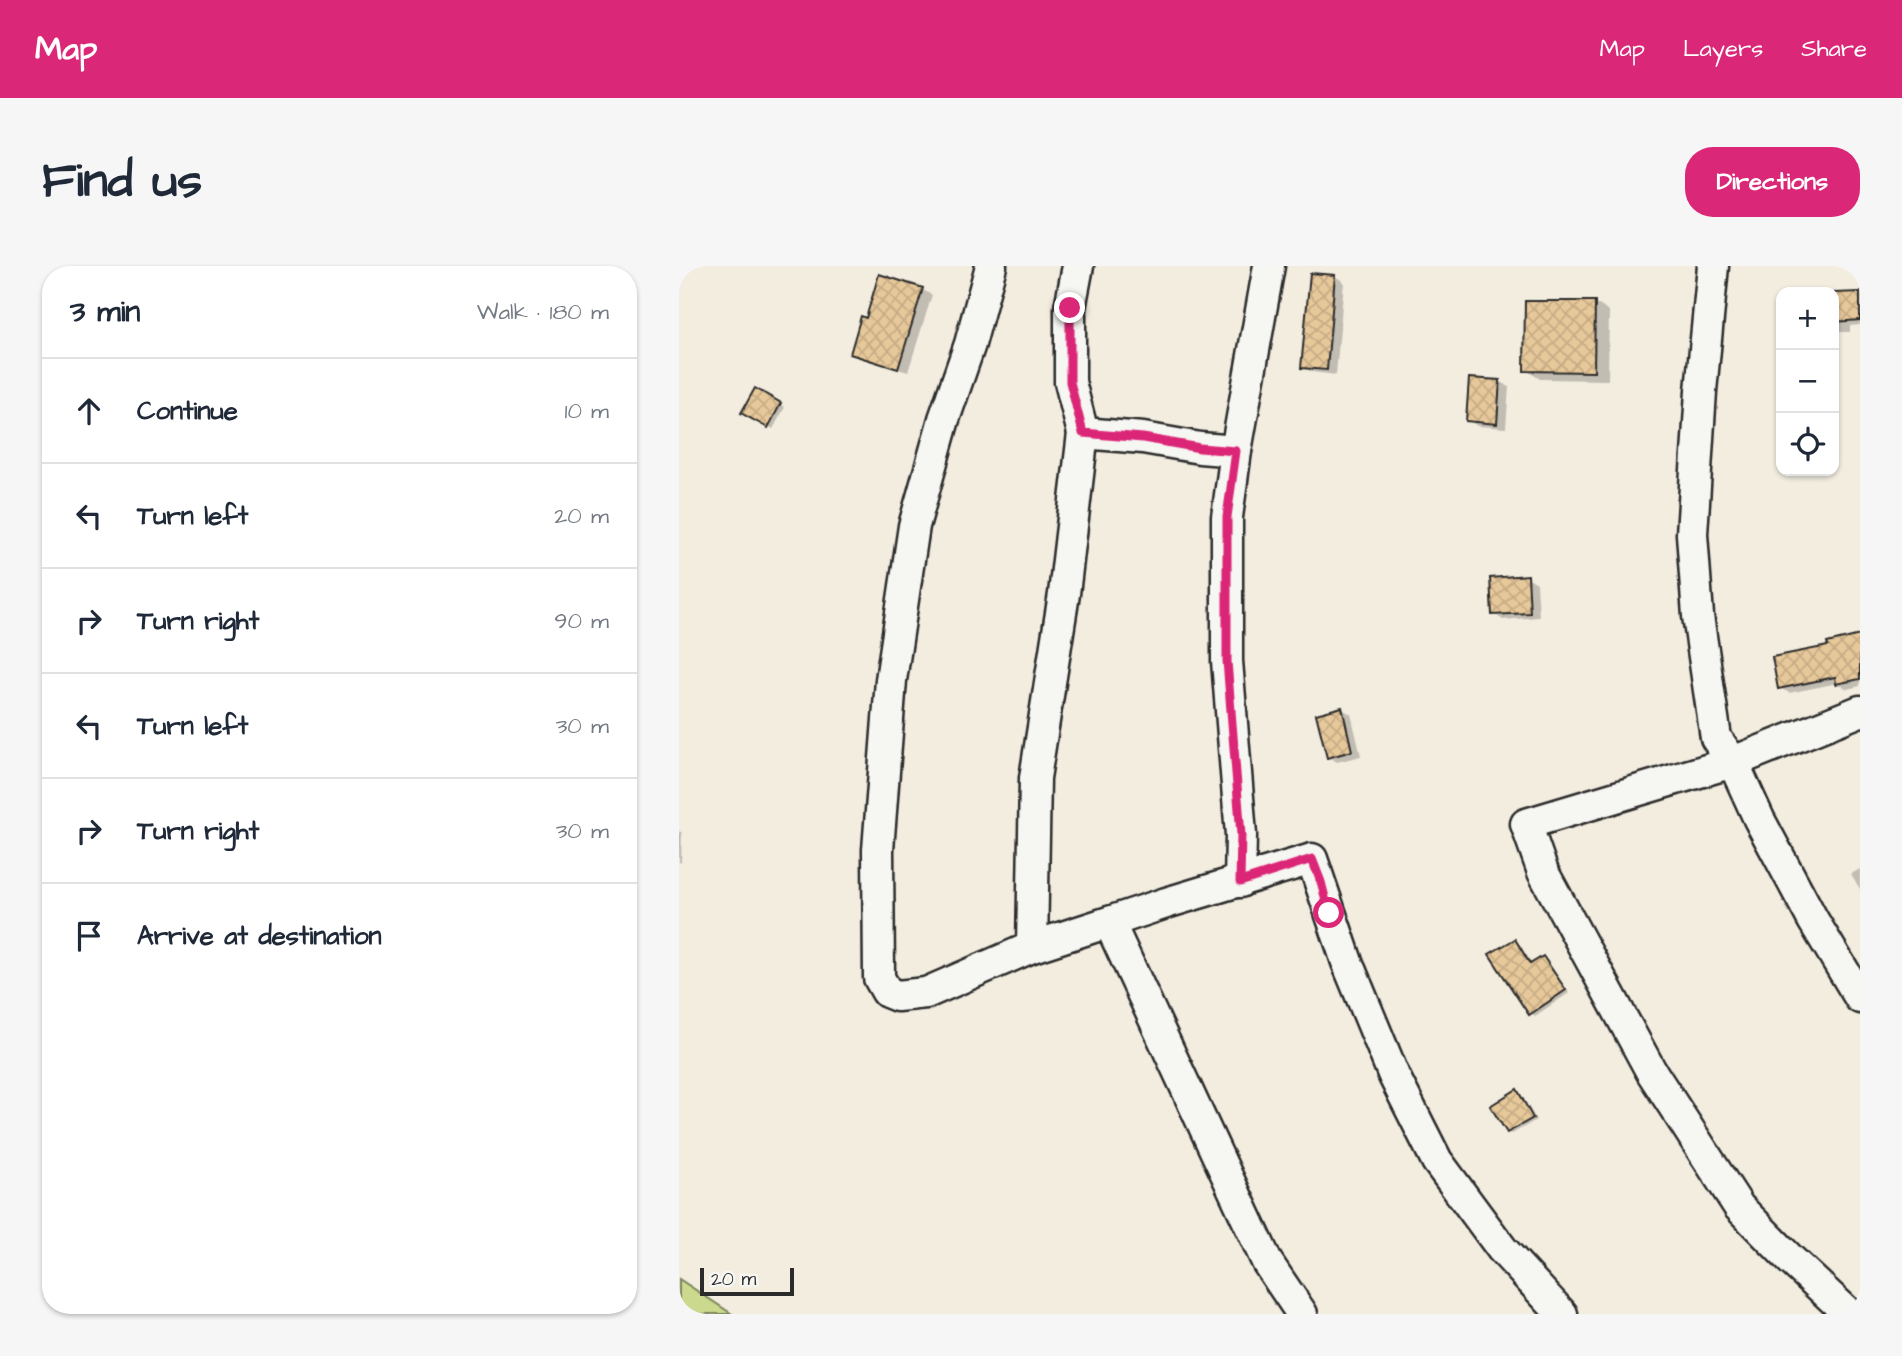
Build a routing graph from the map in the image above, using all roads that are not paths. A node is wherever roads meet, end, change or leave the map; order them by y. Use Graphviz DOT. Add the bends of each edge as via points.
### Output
graph roads {
  1 [pos="991,266"];
  2 [pos="1078,266"];
  3 [pos="1269,266"];
  4 [pos="1713,266"];
  5 [pos="1083,433"];
  6 [pos="1236,451"];
  7 [pos="1860,711"];
  8 [pos="1733,762"];
  9 [pos="1240,882"];
  10 [pos="1109,922"];
  11 [pos="1032,947"];
  12 [pos="1860,998"];
  13 [pos="1302,1314"];
  14 [pos="1562,1314"];
  15 [pos="1849,1314"];
  1 -- 11 [label="street" via="914,526 891,680 878,850 879,978 887,992 897,996 926,993"];
  2 -- 5 [label="street" via="1070,308 1070,382"];
  3 -- 6 [label="street"];
  4 -- 8 [label="street" via="1692,534 1698,616 1716,737"];
  5 -- 6 [label="street"];
  5 -- 11 [label="street" via="1035,778"];
  6 -- 9 [label="street" via="1227,517 1227,661 1241,835"];
  7 -- 8 [label="street"];
  8 -- 12 [label="street" via="1807,909"];
  8 -- 15 [label="street" via="1527,824 1543,872 1651,1071 1739,1207"];
  9 -- 10 [label="street"];
  9 -- 14 [label="street" via="1312,859 1383,1050 1437,1161 1502,1249"];
  10 -- 11 [label="street"];
  10 -- 13 [label="street" via="1267,1262"];
}
